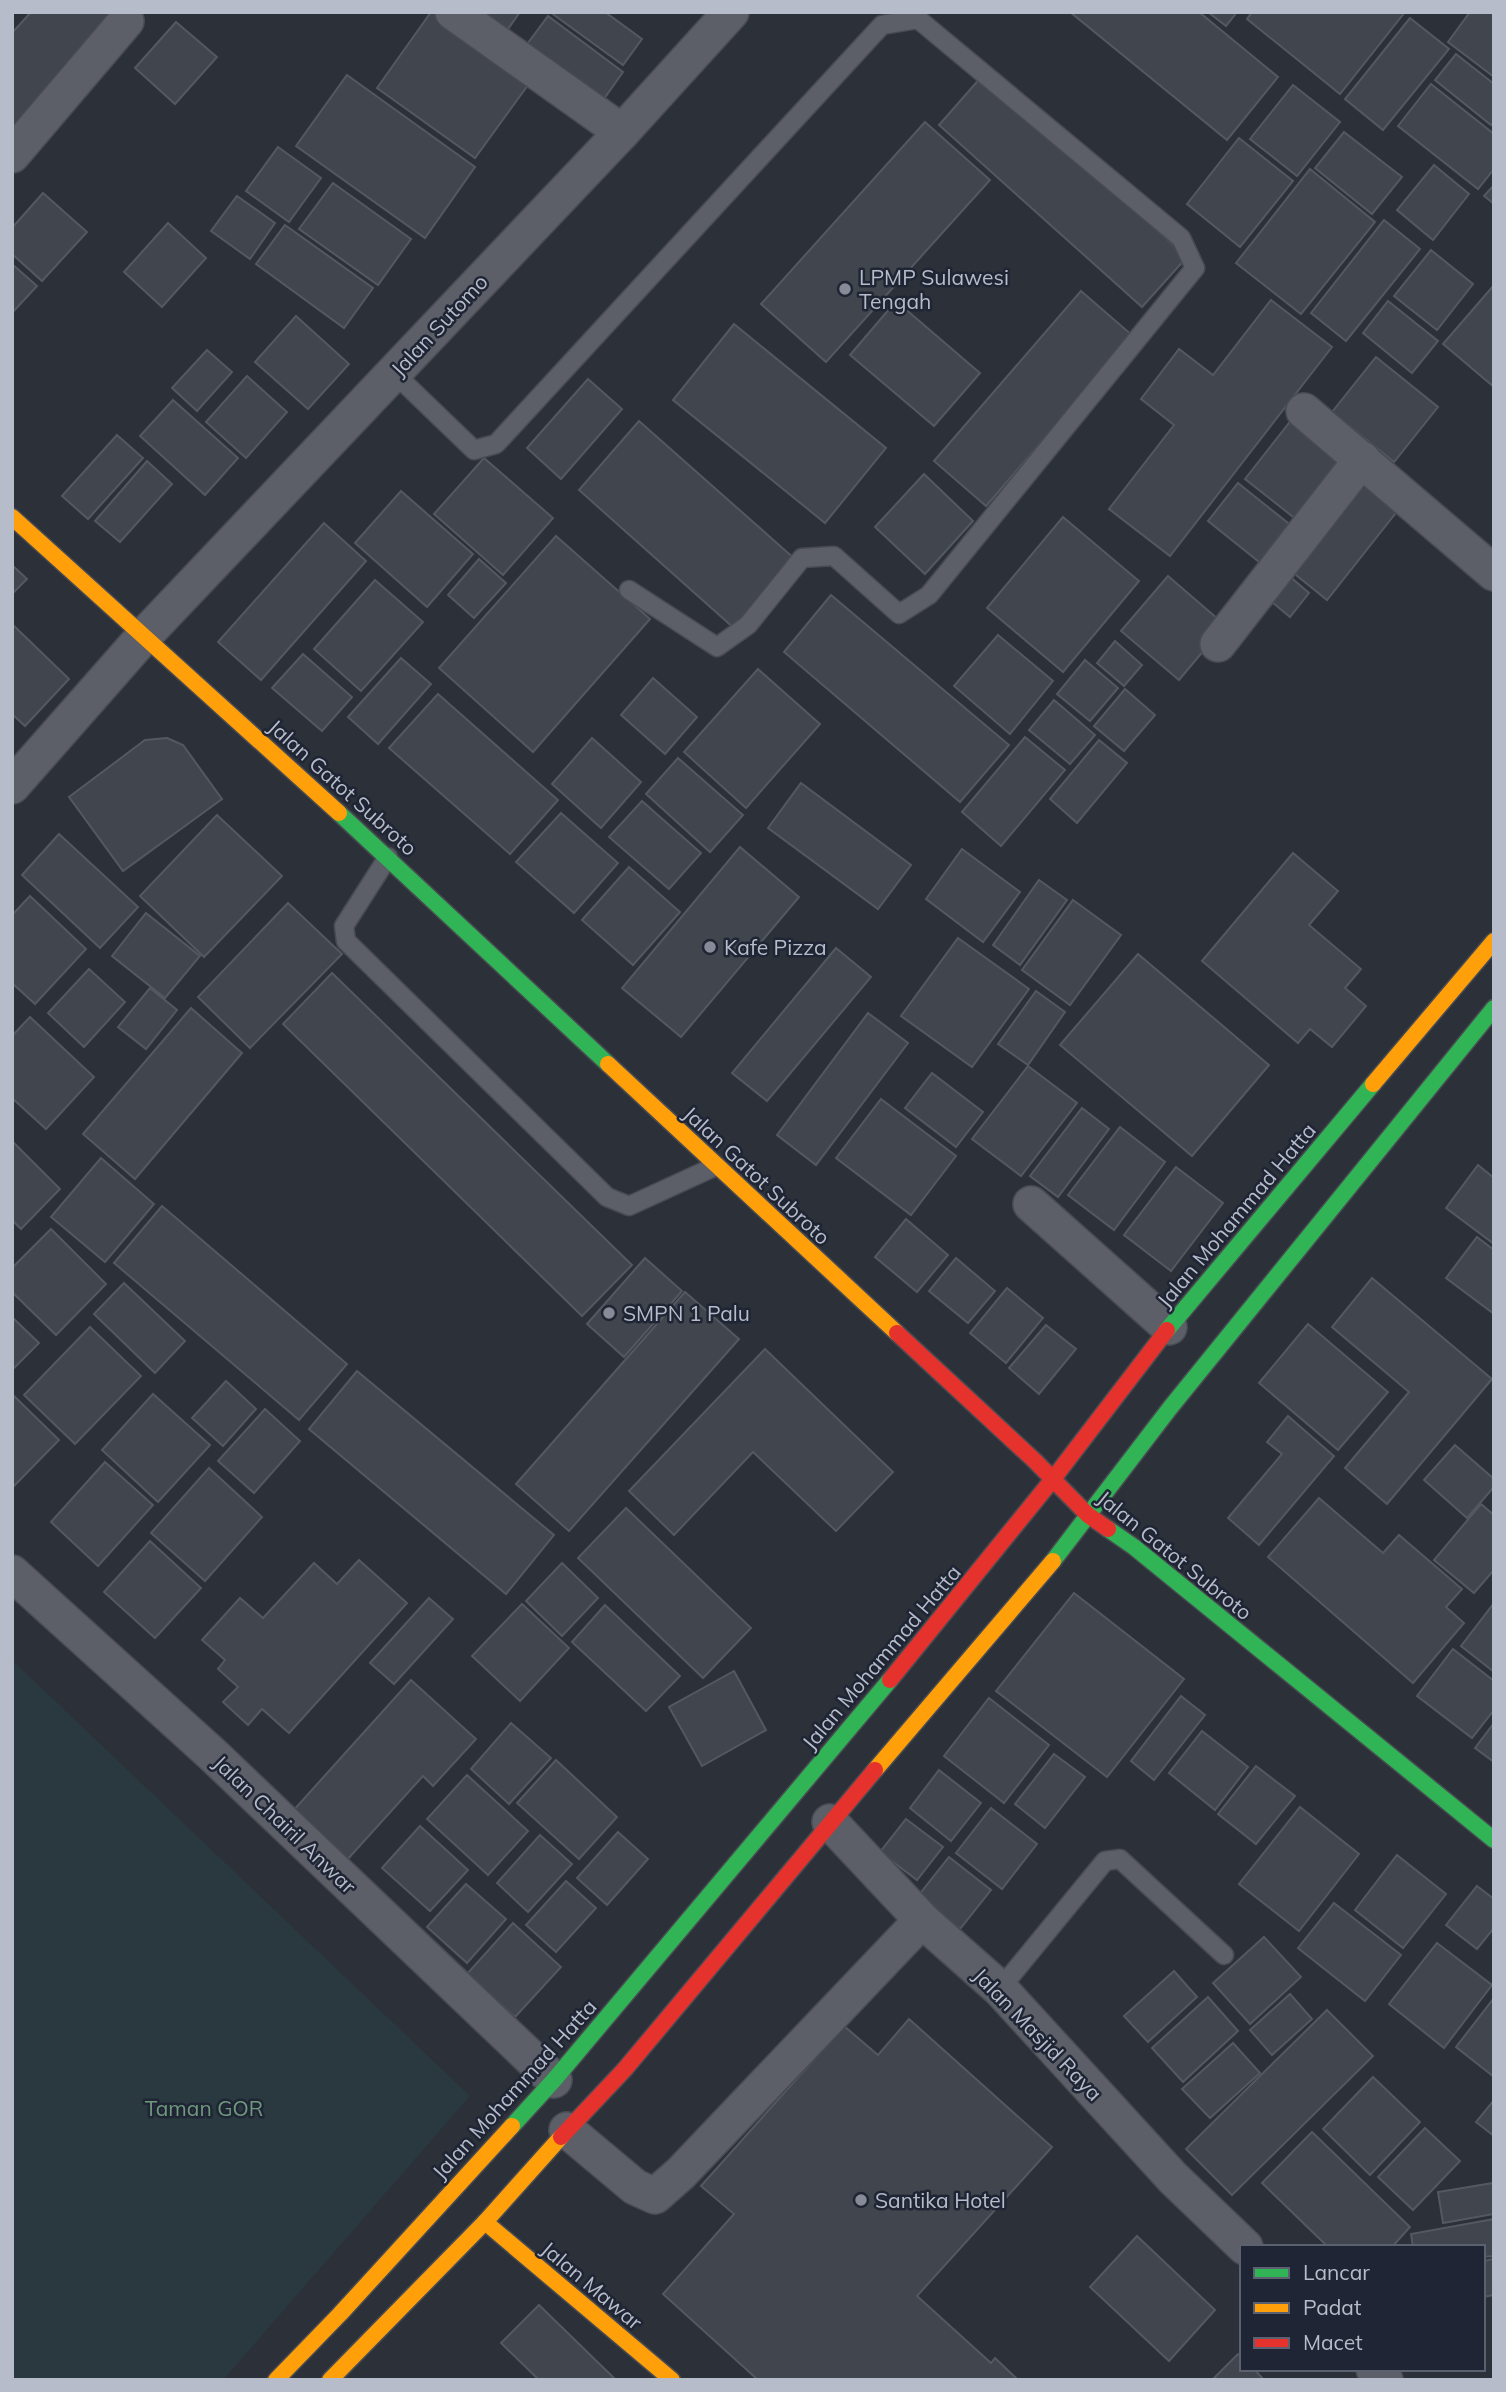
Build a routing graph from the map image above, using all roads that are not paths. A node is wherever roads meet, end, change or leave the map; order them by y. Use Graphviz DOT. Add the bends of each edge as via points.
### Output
graph roads {
  1 [pos="453,12"];
  2 [pos="731,12"];
  3 [pos="126,21"];
  4 [pos="622,132"];
  5 [pos="12,155"];
  6 [pos="394,373"];
  7 [pos="1304,411"];
  8 [pos="1362,459"];
  9 [pos="12,517"];
  10 [pos="1494,573"];
  11 [pos="629,590"];
  12 [pos="144,635"];
  13 [pos="1218,644"];
  14 [pos="12,786"];
  15 [pos="388,857"];
  16 [pos="1494,941"];
  17 [pos="1494,1008"];
  18 [pos="716,1166"];
  19 [pos="1031,1204"];
  20 [pos="1168,1327"];
  21 [pos="1054,1479"];
  22 [pos="1088,1515"];
  23 [pos="12,1573"];
  24 [pos="830,1822"];
  25 [pos="1494,1840"];
  26 [pos="922,1920"];
  27 [pos="1224,1955"];
  28 [pos="1000,1989"];
  29 [pos="554,2080"];
  30 [pos="567,2130"];
  31 [pos="485,2222"];
  32 [pos="1243,2245"];
  33 [pos="276,2380"];
  34 [pos="330,2380"];
  35 [pos="672,2380"];
  1 -- 4 [label="street"];
  2 -- 4 [label="street, Jalan Sutomo"];
  3 -- 5 [label="street"];
  4 -- 6 [label="street, Jalan Sutomo"];
  6 -- 11 [label="lane" via="474,450 496,444 882,25 918,19 1181,238 1195,268 929,595 899,614 834,556 802,558 748,625 717,647"];
  6 -- 12 [label="street, Jalan Sutomo"];
  7 -- 8 [label="street"];
  8 -- 10 [label="street"];
  8 -- 13 [label="street"];
  9 -- 12 [label="main road, Jalan Gatot Subroto"];
  12 -- 14 [label="street, Jalan Sutomo"];
  12 -- 15 [label="main road, Jalan Gatot Subroto"];
  15 -- 18 [label="main road, Jalan Gatot Subroto"];
  15 -- 18 [label="lane" via="344,926 345,941 607,1197 629,1206"];
  16 -- 20 [label="main road, Jalan Mohammad Hatta"];
  17 -- 22 [label="main road"];
  18 -- 21 [label="main road, Jalan Gatot Subroto"];
  19 -- 20 [label="street"];
  20 -- 21 [label="main road, Jalan Mohammad Hatta"];
  21 -- 22 [label="main road, Jalan Gatot Subroto"];
  21 -- 29 [label="main road, Jalan Mohammad Hatta"];
  22 -- 24 [label="main road"];
  22 -- 25 [label="main road, Jalan Gatot Subroto" via="1134,1547"];
  23 -- 29 [label="street, Jalan Chairil Anwar" via="223,1765"];
  24 -- 26 [label="street, Jalan Masjid Raya"];
  24 -- 30 [label="main road" via="625,2069"];
  26 -- 28 [label="street, Jalan Masjid Raya"];
  26 -- 30 [label="street" via="655,2196 635,2187"];
  27 -- 28 [label="lane" via="1120,1859 1105,1861"];
  28 -- 32 [label="street, Jalan Masjid Raya" via="1173,2178"];
  29 -- 33 [label="main road, Jalan Mohammad Hatta"];
  30 -- 31 [label="main road"];
  31 -- 34 [label="main road"];
  31 -- 35 [label="main road, Jalan Mawar"];
}
